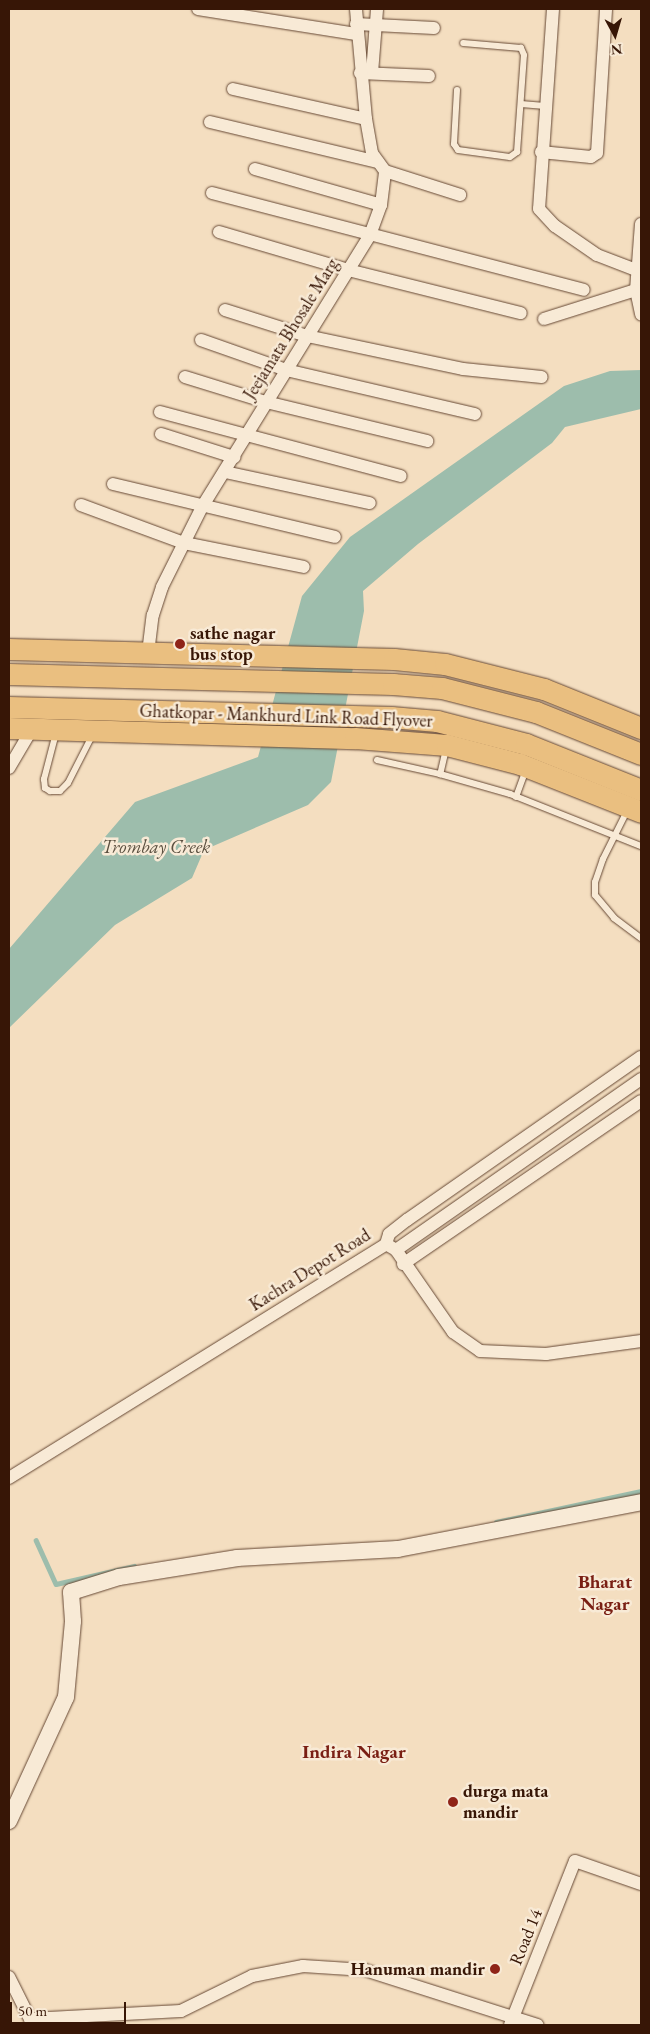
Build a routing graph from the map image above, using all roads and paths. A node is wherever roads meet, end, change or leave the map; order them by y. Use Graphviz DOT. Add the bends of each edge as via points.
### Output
graph roads {
  1 [pos="198,9"];
  2 [pos="356,9"];
  3 [pos="377,9"];
  4 [pos="553,9"];
  5 [pos="606,9"];
  6 [pos="376,24"];
  7 [pos="434,28"];
  8 [pos="356,29"];
  9 [pos="463,43"];
  10 [pos="366,73"];
  11 [pos="429,76"];
  12 [pos="233,88"];
  13 [pos="457,90"];
  14 [pos="522,104"];
  15 [pos="545,106"];
  16 [pos="366,118"];
  17 [pos="210,122"];
  18 [pos="541,152"];
  19 [pos="382,166"];
  20 [pos="255,169"];
  21 [pos="212,193"];
  22 [pos="460,195"];
  23 [pos="381,205"];
  24 [pos="641,224"];
  25 [pos="219,232"];
  26 [pos="370,235"];
  27 [pos="641,251"];
  28 [pos="348,270"];
  29 [pos="639,271"];
  30 [pos="584,290"];
  31 [pos="636,290"];
  32 [pos="225,310"];
  33 [pos="522,313"];
  34 [pos="641,314"];
  35 [pos="544,319"];
  36 [pos="307,336"];
  37 [pos="201,340"];
  38 [pos="286,370"];
  39 [pos="185,377"];
  40 [pos="542,377"];
  41 [pos="266,402"];
  42 [pos="160,412"];
  43 [pos="475,414"];
  44 [pos="160,434"];
  45 [pos="246,437"];
  46 [pos="426,441"];
  47 [pos="234,457"];
  48 [pos="225,472"];
  49 [pos="401,476"];
  50 [pos="113,484"];
  51 [pos="370,502"];
  52 [pos="81,505"];
  53 [pos="202,506"];
  54 [pos="335,537"];
  55 [pos="184,543"];
  56 [pos="304,566"];
  57 [pos="9,649"];
  58 [pos="148,653"];
  59 [pos="9,674"];
  60 [pos="9,707"];
  61 [pos="9,728"];
  62 [pos="641,728"];
  63 [pos="32,729"];
  64 [pos="57,730"];
  65 [pos="95,730"];
  66 [pos="447,746"];
  67 [pos="641,754"];
  68 [pos="377,760"];
  69 [pos="527,767"];
  70 [pos="9,768"];
  71 [pos="440,774"];
  72 [pos="641,790"];
  73 [pos="516,796"];
  74 [pos="635,810"];
  75 [pos="615,835"];
  76 [pos="641,846"];
  77 [pos="641,938"];
  78 [pos="641,1058"];
  79 [pos="641,1079"];
  80 [pos="641,1101"];
  81 [pos="391,1247"];
  82 [pos="403,1264"];
  83 [pos="641,1341"];
  84 [pos="9,1478"];
  85 [pos="641,1502"];
  86 [pos="9,1820"];
  87 [pos="641,1884"];
  88 [pos="9,1977"];
  89 [pos="512,2021"];
  90 [pos="537,2025"];
  1 -- 8 [label="street"];
  2 -- 8 [label="street, Jeejamata Bhosale Marg"];
  3 -- 6 [label="street"];
  4 -- 15 [label="street"];
  5 -- 18 [label="street" via="597,153 591,157"];
  6 -- 7 [label="street"];
  6 -- 8 [label="street"];
  6 -- 10 [label="street"];
  8 -- 10 [label="street, Jeejamata Bhosale Marg"];
  9 -- 14 [label="lane" via="520,48 524,55"];
  10 -- 11 [label="street"];
  10 -- 16 [label="street, Jeejamata Bhosale Marg"];
  12 -- 16 [label="street"];
  13 -- 14 [label="lane" via="454,144 458,150 510,157 517,152"];
  14 -- 15 [label="lane"];
  15 -- 18 [label="street"];
  16 -- 19 [label="street, Jeejamata Bhosale Marg" via="372,153"];
  17 -- 19 [label="street"];
  18 -- 29 [label="street" via="539,209 555,226 597,255"];
  19 -- 22 [label="street"];
  19 -- 23 [label="street, Jeejamata Bhosale Marg"];
  20 -- 23 [label="street"];
  21 -- 26 [label="street"];
  23 -- 26 [label="street, Jeejamata Bhosale Marg"];
  24 -- 27 [label="street"];
  25 -- 28 [label="street"];
  26 -- 28 [label="street, Jeejamata Bhosale Marg"];
  26 -- 30 [label="street"];
  27 -- 29 [label="street"];
  28 -- 33 [label="street"];
  28 -- 36 [label="street, Jeejamata Bhosale Marg"];
  29 -- 31 [label="street"];
  31 -- 34 [label="street"];
  31 -- 35 [label="street"];
  32 -- 36 [label="street"];
  36 -- 38 [label="street, Jeejamata Bhosale Marg"];
  36 -- 40 [label="street" via="463,369"];
  37 -- 38 [label="street"];
  38 -- 41 [label="street, Jeejamata Bhosale Marg"];
  38 -- 43 [label="street"];
  39 -- 41 [label="street"];
  41 -- 45 [label="street, Jeejamata Bhosale Marg"];
  41 -- 46 [label="street"];
  42 -- 45 [label="street"];
  44 -- 47 [label="street"];
  45 -- 47 [label="street, Jeejamata Bhosale Marg"];
  45 -- 49 [label="street"];
  47 -- 48 [label="street, Jeejamata Bhosale Marg"];
  48 -- 51 [label="street"];
  48 -- 53 [label="street, Jeejamata Bhosale Marg"];
  50 -- 53 [label="street"];
  52 -- 55 [label="street"];
  53 -- 54 [label="street"];
  53 -- 55 [label="street, Jeejamata Bhosale Marg"];
  55 -- 56 [label="street"];
  55 -- 58 [label="street, Jeejamata Bhosale Marg" via="162,587 153,616"];
  57 -- 58 [label="highway"];
  58 -- 62 [label="highway" via="394,659 445,664 544,689"];
  59 -- 67 [label="highway, Ghatkopar - Mankhurd Link Road Flyover" via="442,688 536,712"];
  60 -- 72 [label="highway, Ghatkopar - Mankhurd Link Road Flyover" via="437,721 526,744"];
  61 -- 63 [label="highway"];
  63 -- 64 [label="highway"];
  63 -- 70 [label="street"];
  64 -- 65 [label="highway"];
  64 -- 65 [label="lane" via="44,779 45,788 50,791 60,790 68,783"];
  65 -- 66 [label="highway" via="355,738"];
  66 -- 69 [label="highway" via="475,750"];
  66 -- 71 [label="lane"];
  68 -- 71 [label="lane"];
  69 -- 73 [label="lane"];
  69 -- 74 [label="highway"];
  71 -- 73 [label="lane"];
  73 -- 75 [label="lane"];
  74 -- 75 [label="lane"];
  75 -- 76 [label="lane"];
  75 -- 77 [label="lane" via="595,882 595,895 614,918"];
  78 -- 81 [label="street, Kachra Depot Road" via="407,1220 389,1234"];
  79 -- 81 [label="street"];
  80 -- 82 [label="street"];
  81 -- 82 [label="street"];
  81 -- 84 [label="street, Kachra Depot Road"];
  82 -- 83 [label="street" via="453,1332 480,1351 546,1354"];
  85 -- 86 [label="street" via="398,1549 237,1558 119,1577 71,1592 73,1622 66,1697"];
  87 -- 89 [label="street, Road 14" via="575,1861"];
  88 -- 89 [label="street" via="30,2019 181,2011 252,1976 303,1966 364,1970"];
  89 -- 90 [label="street"];
}
